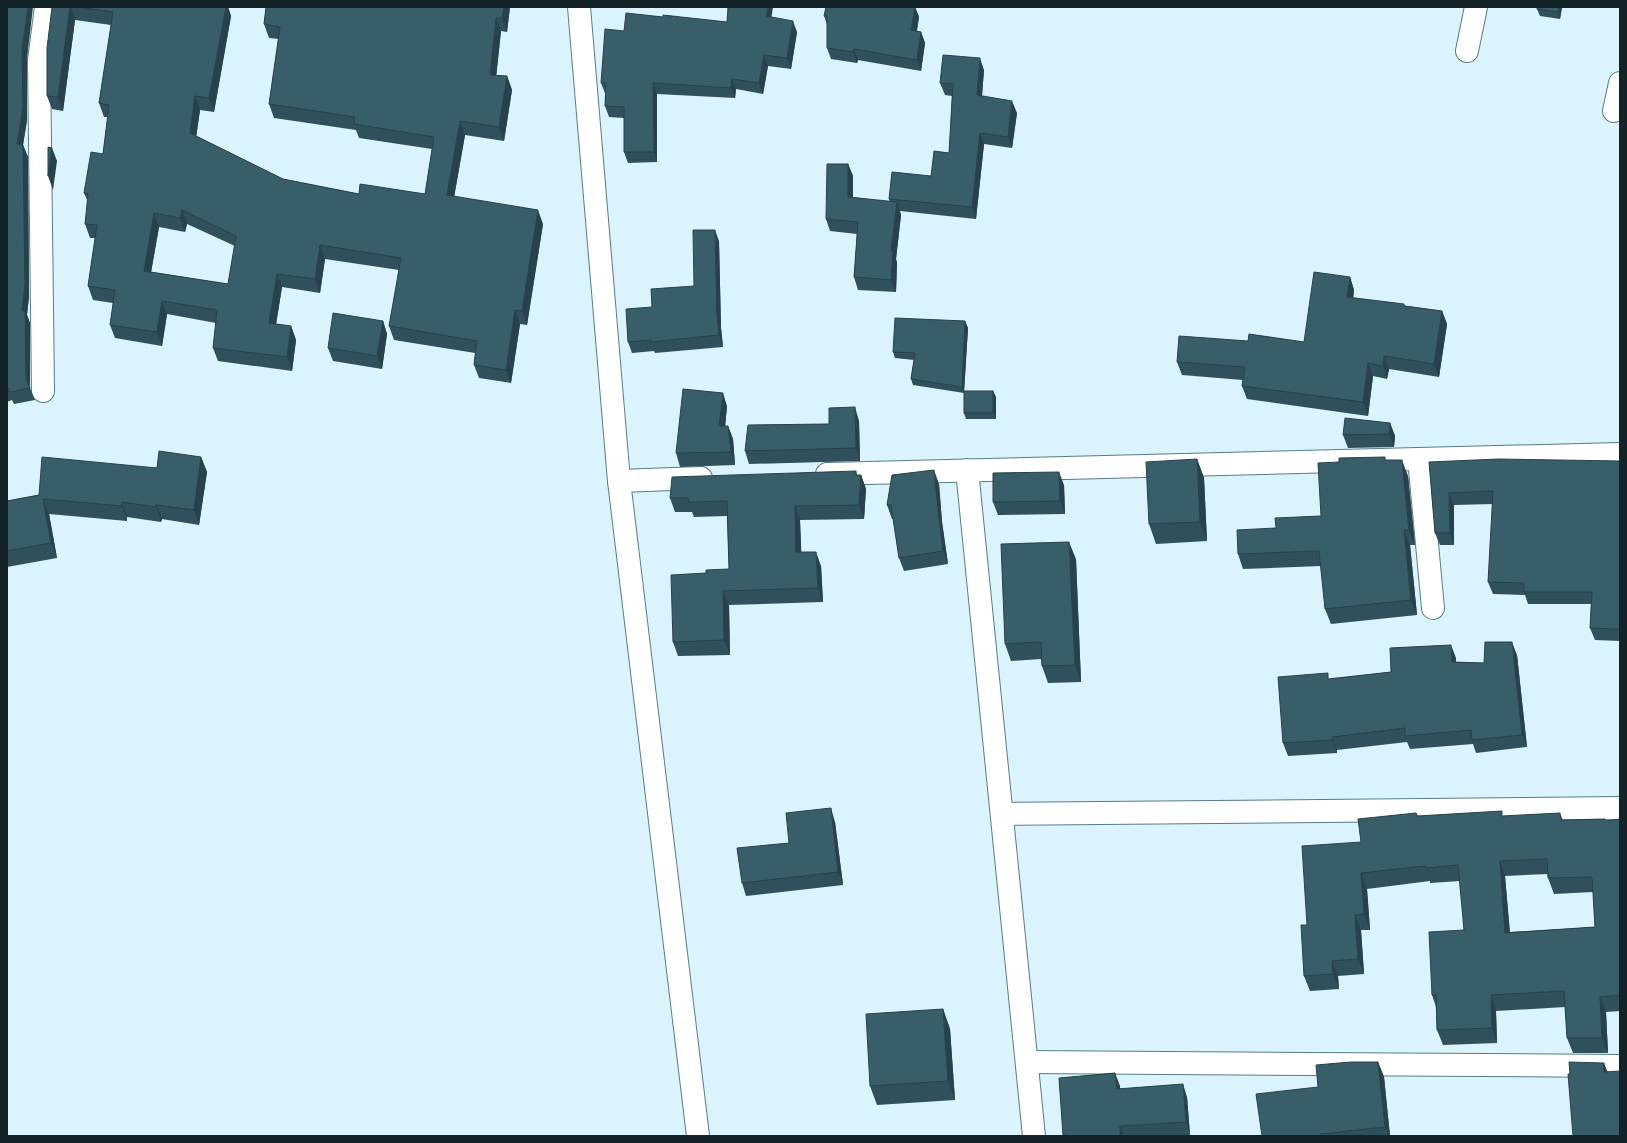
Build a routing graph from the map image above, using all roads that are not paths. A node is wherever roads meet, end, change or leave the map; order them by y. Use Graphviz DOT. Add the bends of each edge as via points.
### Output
graph roads {
  1 [pos="46,7"];
  2 [pos="579,7"];
  3 [pos="1476,7"];
  4 [pos="1466,51"];
  5 [pos="1620,83"];
  6 [pos="1614,112"];
  7 [pos="43,391"];
  8 [pos="1620,454"];
  9 [pos="1419,459"];
  10 [pos="967,470"];
  11 [pos="809,475"];
  12 [pos="722,477"];
  13 [pos="619,481"];
  14 [pos="1433,608"];
  15 [pos="1620,808"];
  16 [pos="1002,814"];
  17 [pos="1027,1062"];
  18 [pos="1620,1066"];
  19 [pos="698,1136"];
  20 [pos="1034,1136"];
  1 -- 7 [label="street" via="39,61"];
  2 -- 13 [label="street"];
  3 -- 4 [label="street"];
  5 -- 6 [label="street"];
  8 -- 9 [label="street"];
  9 -- 10 [label="street"];
  9 -- 14 [label="street"];
  10 -- 11 [label="street"];
  10 -- 16 [label="street"];
  12 -- 13 [label="street"];
  13 -- 19 [label="street"];
  15 -- 16 [label="street"];
  16 -- 17 [label="street"];
  17 -- 18 [label="street"];
  17 -- 20 [label="street"];
}
